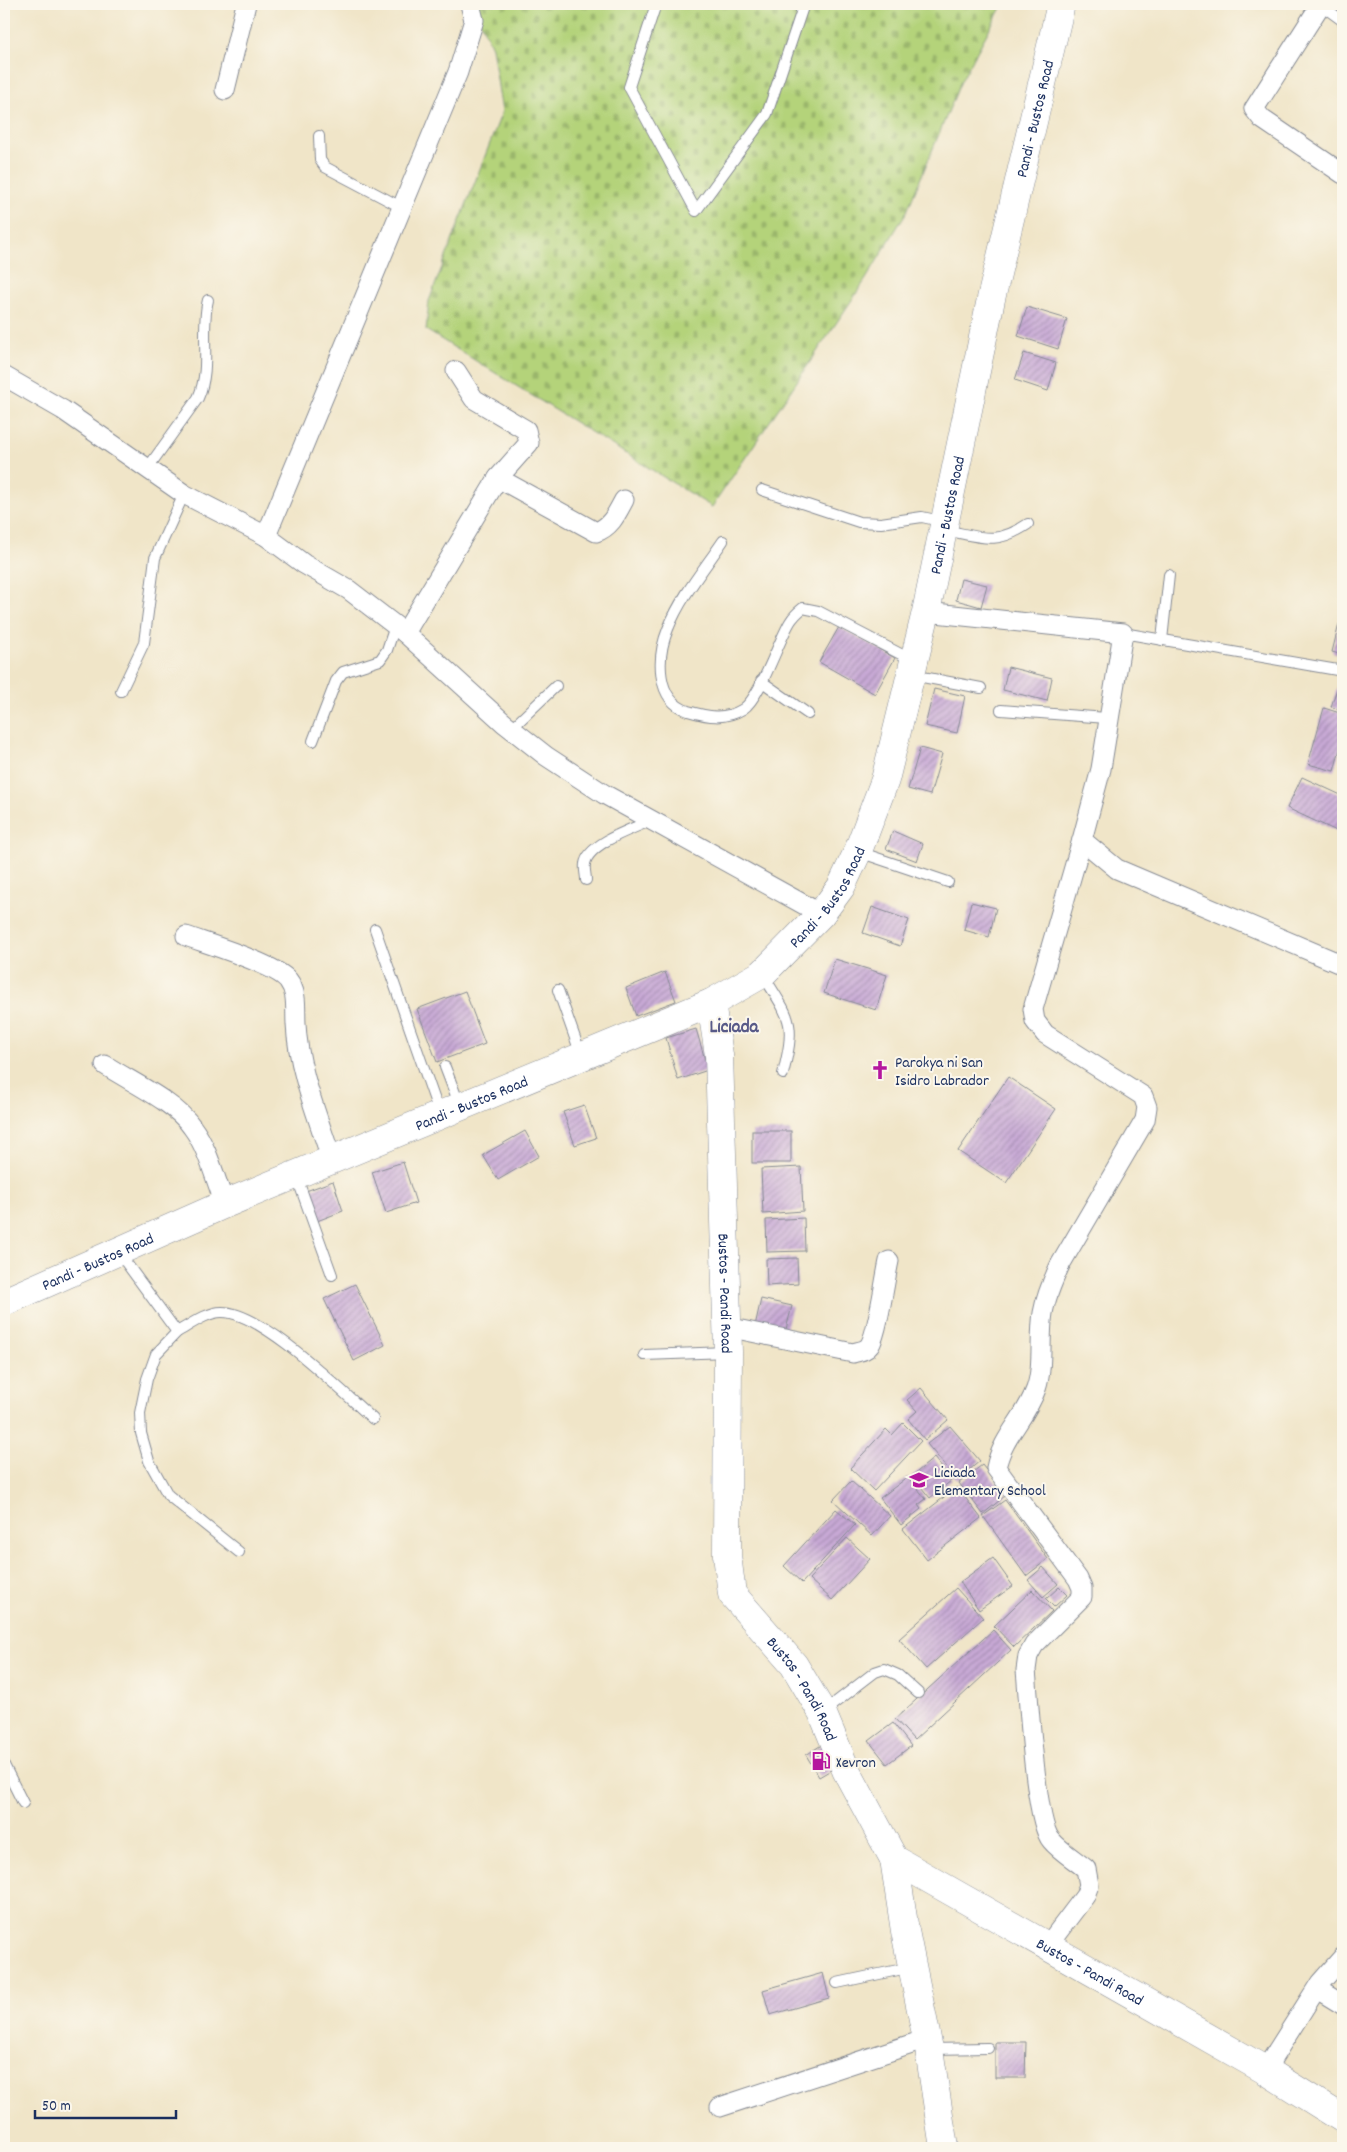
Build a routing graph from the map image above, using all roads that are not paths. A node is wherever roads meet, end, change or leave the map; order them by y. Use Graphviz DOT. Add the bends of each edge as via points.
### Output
graph roads {
  1 [pos="246,4"];
  2 [pos="470,4"];
  3 [pos="656,4"];
  4 [pos="804,4"];
  5 [pos="1061,4"];
  6 [pos="1321,4"];
  7 [pos="1343,22"];
  8 [pos="225,90"];
  9 [pos="318,136"];
  10 [pos="1343,174"];
  11 [pos="400,208"];
  12 [pos="208,300"];
  13 [pos="456,372"];
  14 [pos="4,376"];
  15 [pos="147,469"];
  16 [pos="498,478"];
  17 [pos="762,490"];
  18 [pos="184,494"];
  19 [pos="624,500"];
  20 [pos="1028,524"];
  21 [pos="945,526"];
  22 [pos="266,536"];
  23 [pos="723,541"];
  24 [pos="1169,575"];
  25 [pos="926,612"];
  26 [pos="400,630"];
  27 [pos="1123,633"];
  28 [pos="1162,640"];
  29 [pos="913,668"];
  30 [pos="1343,672"];
  31 [pos="761,681"];
  32 [pos="556,686"];
  33 [pos="981,688"];
  34 [pos="121,691"];
  35 [pos="1001,710"];
  36 [pos="808,714"];
  37 [pos="1107,718"];
  38 [pos="511,729"];
  39 [pos="313,742"];
  40 [pos="652,820"];
  41 [pos="1082,840"];
  42 [pos="858,852"];
  43 [pos="586,880"];
  44 [pos="948,882"];
  45 [pos="821,914"];
  46 [pos="375,929"];
  47 [pos="186,936"];
  48 [pos="1343,965"];
  49 [pos="762,974"];
  50 [pos="558,990"];
  51 [pos="711,1003"];
  52 [pos="581,1058"];
  53 [pos="105,1065"];
  54 [pos="445,1067"];
  55 [pos="783,1074"];
  56 [pos="451,1112"];
  57 [pos="332,1161"];
  58 [pos="296,1175"];
  59 [pos="225,1204"];
  60 [pos="118,1252"];
  61 [pos="889,1261"];
  62 [pos="332,1275"];
  63 [pos="4,1302"];
  64 [pos="177,1332"];
  65 [pos="727,1340"];
  66 [pos="644,1355"];
  67 [pos="373,1419"];
  68 [pos="239,1552"];
  69 [pos="918,1692"];
  70 [pos="822,1712"];
  71 [pos="4,1765"];
  72 [pos="23,1803"];
  73 [pos="894,1859"];
  74 [pos="1048,1945"];
  75 [pos="1343,1957"];
  76 [pos="912,1967"];
  77 [pos="837,1983"];
  78 [pos="1317,1989"];
  79 [pos="1343,2005"];
  80 [pos="928,2044"];
  81 [pos="988,2048"];
  82 [pos="1265,2070"];
  83 [pos="720,2107"];
  84 [pos="1343,2119"];
  85 [pos="944,2148"];
  1 -- 8 [label="street"];
  2 -- 11 [label="street" via="474,20 458,72"];
  3 -- 4 [label="lane" via="629,87 696,211 767,114"];
  5 -- 21 [label="main road, Pandi - Bustos Road" via="991,299"];
  6 -- 7 [label="lane"];
  6 -- 10 [label="street" via="1254,109 1262,119"];
  9 -- 11 [label="lane" via="320,160 325,167"];
  11 -- 22 [label="street"];
  12 -- 15 [label="lane" via="204,317 204,385"];
  13 -- 16 [label="street" via="474,399 526,430 529,435 529,443"];
  14 -- 15 [label="street" via="63,410"];
  15 -- 18 [label="street"];
  16 -- 19 [label="street" via="596,532 609,524"];
  16 -- 26 [label="street"];
  17 -- 21 [label="lane" via="859,522 881,523 922,517"];
  18 -- 22 [label="street"];
  18 -- 34 [label="lane" via="155,558 144,643"];
  20 -- 21 [label="lane" via="1008,536 992,539"];
  21 -- 25 [label="main road, Pandi - Bustos Road"];
  22 -- 26 [label="street" via="304,564 349,590"];
  23 -- 31 [label="lane" via="668,629 662,654 666,695 683,709 704,716 728,717 745,708"];
  24 -- 28 [label="lane"];
  25 -- 27 [label="street"];
  25 -- 29 [label="main road, Pandi - Bustos Road"];
  26 -- 38 [label="street"];
  26 -- 39 [label="lane" via="380,660 343,672 336,681"];
  27 -- 28 [label="lane"];
  27 -- 37 [label="street"];
  28 -- 30 [label="lane"];
  29 -- 31 [label="lane" via="818,611 803,608 790,620"];
  29 -- 33 [label="lane"];
  29 -- 42 [label="main road, Pandi - Bustos Road" via="885,780"];
  31 -- 36 [label="lane"];
  32 -- 38 [label="lane"];
  35 -- 37 [label="lane"];
  37 -- 41 [label="street" via="1101,769"];
  38 -- 40 [label="street" via="604,794"];
  40 -- 43 [label="lane" via="596,846 585,864"];
  40 -- 45 [label="street"];
  41 -- 48 [label="street" via="1117,868"];
  41 -- 74 [label="street" via="1033,1008 1034,1022 1044,1034 1143,1096 1147,1107 1145,1120 1051,1284 1043,1312 1037,1388 1003,1444 996,1468 1082,1588 1082,1597 1034,1645 1026,1670 1037,1788 1045,1830 1050,1840 1086,1869 1089,1885"];
  42 -- 44 [label="lane"];
  42 -- 45 [label="main road, Pandi - Bustos Road" via="841,887"];
  45 -- 49 [label="main road, Pandi - Bustos Road"];
  46 -- 56 [label="lane"];
  47 -- 57 [label="street" via="287,978 296,993 300,1059"];
  49 -- 51 [label="main road, Pandi - Bustos Road"];
  49 -- 55 [label="lane" via="791,1025"];
  50 -- 52 [label="lane"];
  51 -- 52 [label="main road, Pandi - Bustos Road"];
  51 -- 65 [label="main road, Bustos - Pandi Road" via="720,1055"];
  52 -- 56 [label="main road, Pandi - Bustos Road"];
  53 -- 59 [label="street" via="178,1111 192,1126"];
  54 -- 56 [label="lane"];
  56 -- 57 [label="main road, Pandi - Bustos Road"];
  57 -- 58 [label="main road, Pandi - Bustos Road"];
  58 -- 59 [label="main road, Pandi - Bustos Road"];
  58 -- 62 [label="lane"];
  59 -- 60 [label="main road, Pandi - Bustos Road"];
  60 -- 63 [label="main road, Pandi - Bustos Road"];
  60 -- 64 [label="lane"];
  61 -- 65 [label="street" via="870,1345 863,1351 853,1353"];
  64 -- 67 [label="lane" via="222,1312 251,1319 276,1336"];
  64 -- 68 [label="lane" via="156,1354 140,1413 141,1433 149,1460 168,1495"];
  65 -- 66 [label="lane"];
  65 -- 70 [label="main road, Bustos - Pandi Road" via="727,1555 732,1594 794,1665"];
  69 -- 70 [label="lane" via="898,1675 884,1669 875,1672"];
  70 -- 73 [label="main road, Bustos - Pandi Road" via="846,1770"];
  71 -- 72 [label="lane"];
  73 -- 74 [label="main road, Bustos - Pandi Road"];
  73 -- 76 [label="main road"];
  74 -- 82 [label="main road, Bustos - Pandi Road"];
  75 -- 78 [label="street"];
  76 -- 77 [label="lane"];
  76 -- 80 [label="main road"];
  78 -- 79 [label="street"];
  78 -- 82 [label="street"];
  80 -- 81 [label="lane"];
  80 -- 83 [label="street"];
  80 -- 85 [label="main road"];
  82 -- 84 [label="main road, Bustos - Pandi Road"];
}
